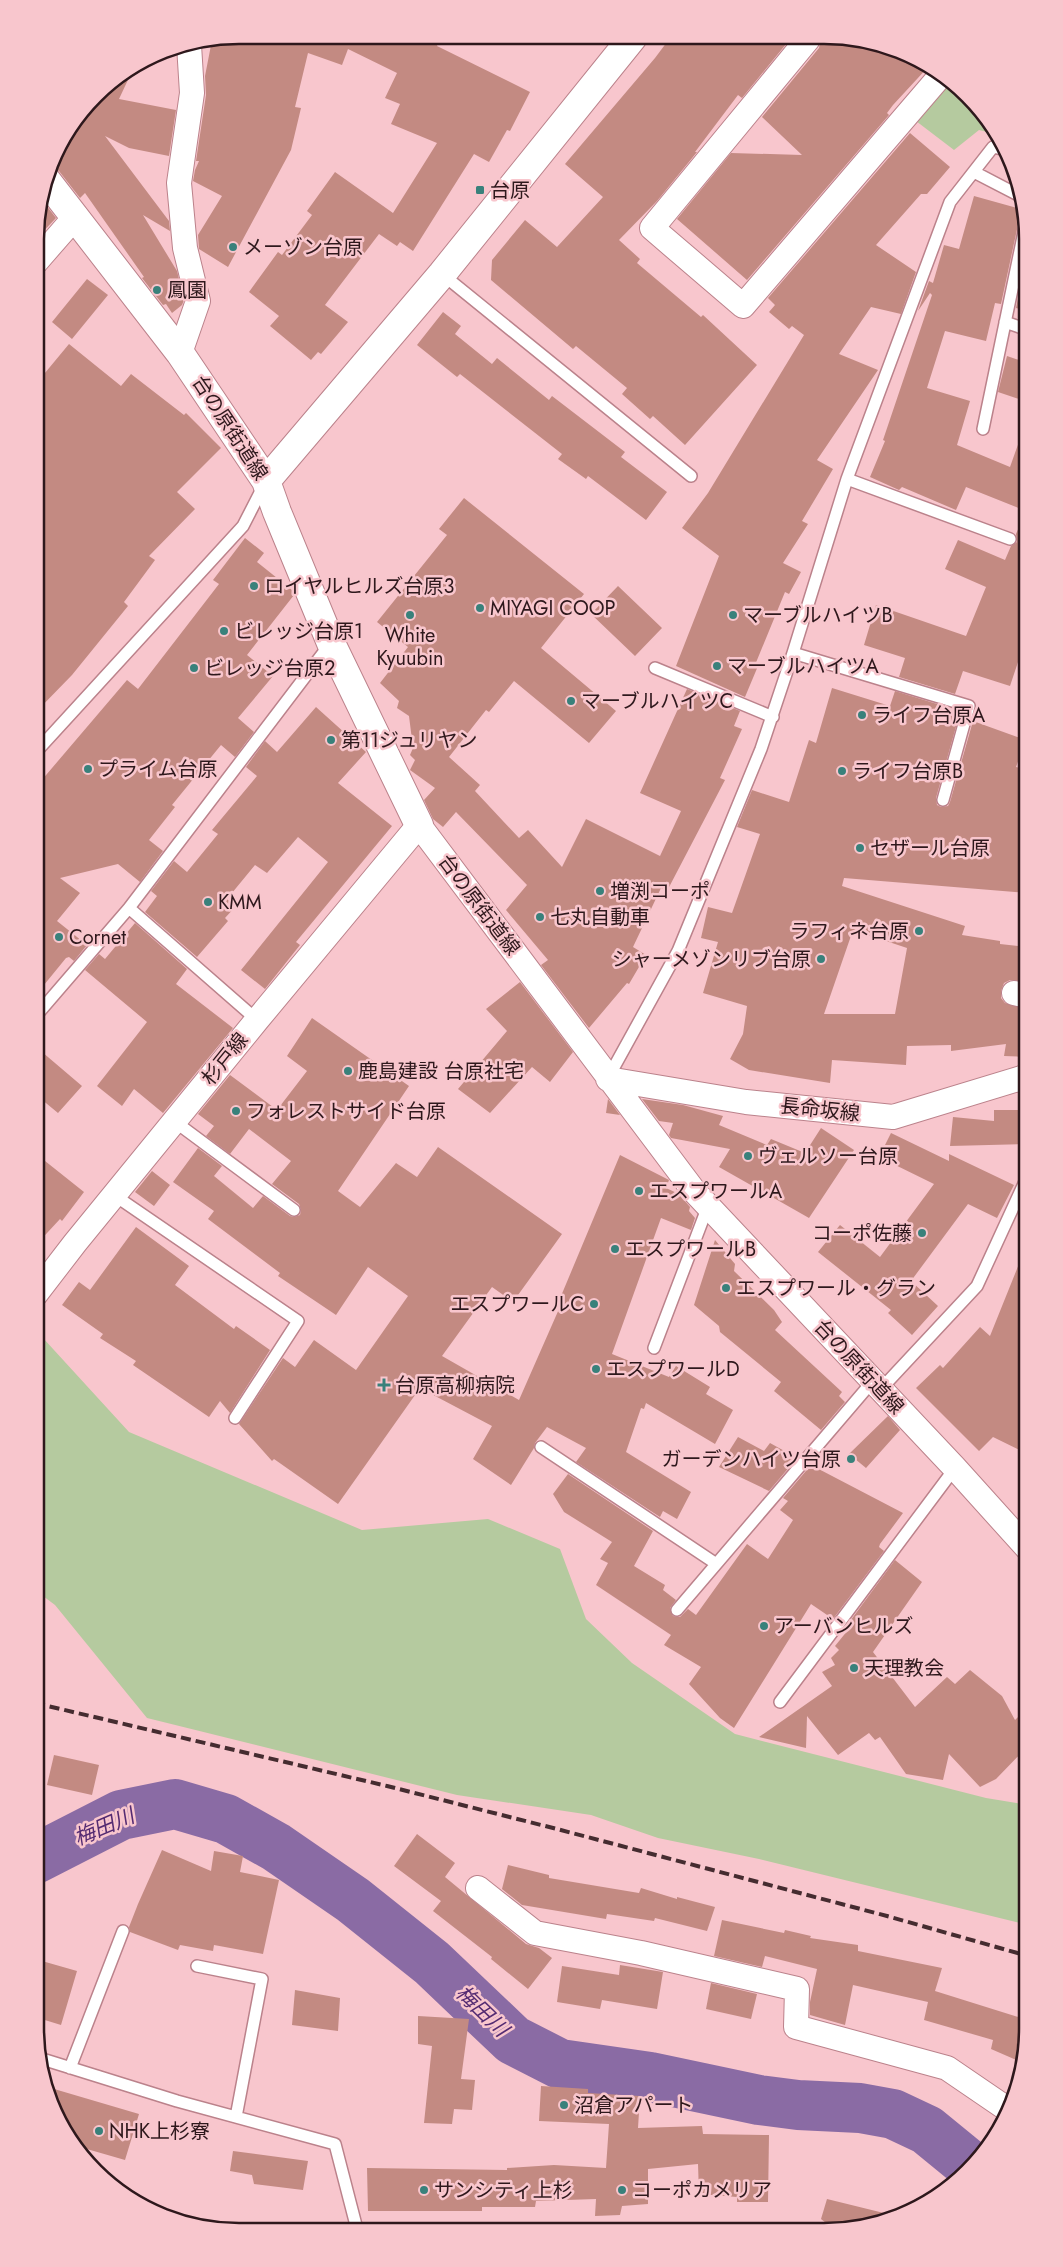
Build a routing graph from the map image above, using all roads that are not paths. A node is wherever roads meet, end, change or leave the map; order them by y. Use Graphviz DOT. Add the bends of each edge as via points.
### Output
graph roads {
  1 [pos="629,44"];
  2 [pos="803,44"];
  3 [pos="189,50"];
  4 [pos="937,80"];
  5 [pos="996,148"];
  6 [pos="974,172"];
  7 [pos="51,186"];
  8 [pos="1014,192"];
  9 [pos="76,216"];
  10 [pos="44,254"];
  11 [pos="1019,257"];
  12 [pos="442,274"];
  13 [pos="1006,322"];
  14 [pos="1019,327"];
  15 [pos="180,353"];
  16 [pos="983,430"];
  17 [pos="691,476"];
  18 [pos="847,479"];
  19 [pos="266,482"];
  20 [pos="1010,540"];
  21 [pos="331,643"];
  22 [pos="793,653"];
  23 [pos="655,668"];
  24 [pos="773,717"];
  25 [pos="44,743"];
  26 [pos="943,800"];
  27 [pos="419,825"];
  28 [pos="129,908"];
  29 [pos="44,1007"];
  30 [pos="257,1020"];
  31 [pos="608,1079"];
  32 [pos="1019,1079"];
  33 [pos="174,1121"];
  34 [pos="1019,1193"];
  35 [pos="114,1195"];
  36 [pos="708,1206"];
  37 [pos="294,1210"];
  38 [pos="44,1284"];
  39 [pos="654,1348"];
  40 [pos="876,1386"];
  41 [pos="235,1418"];
  42 [pos="542,1448"];
  43 [pos="955,1468"];
  44 [pos="1019,1539"];
  45 [pos="715,1563"];
  46 [pos="677,1610"];
  47 [pos="780,1702"];
  48 [pos="478,1888"];
  49 [pos="123,1931"];
  50 [pos="197,1966"];
  51 [pos="46,2060"];
  52 [pos="70,2068"];
  53 [pos="1003,2106"];
  54 [pos="236,2117"];
  55 [pos="355,2223"];
  1 -- 12 [label="street"];
  2 -- 4 [label="street" via="652,228 743,306"];
  3 -- 15 [label="street" via="192,93 179,183 185,248 198,301"];
  5 -- 6 [label="lane" via="993,147"];
  6 -- 8 [label="lane"];
  6 -- 18 [label="lane" via="950,202"];
  7 -- 9 [label="street, 台の原街道線"];
  9 -- 10 [label="street"];
  9 -- 15 [label="street, 台の原街道線"];
  11 -- 13 [label="lane"];
  12 -- 17 [label="lane"];
  12 -- 19 [label="street"];
  13 -- 14 [label="lane"];
  13 -- 16 [label="lane"];
  15 -- 19 [label="street, 台の原街道線"];
  18 -- 20 [label="lane"];
  18 -- 22 [label="lane"];
  19 -- 21 [label="street, 台の原街道線"];
  19 -- 25 [label="lane" via="243,526"];
  21 -- 27 [label="street, 台の原街道線"];
  21 -- 28 [label="lane"];
  22 -- 24 [label="lane"];
  22 -- 26 [label="lane" via="969,706"];
  23 -- 24 [label="lane"];
  24 -- 31 [label="lane" via="678,951"];
  27 -- 30 [label="street, 杉戸線"];
  27 -- 31 [label="street, 台の原街道線"];
  28 -- 29 [label="lane"];
  28 -- 30 [label="lane"];
  30 -- 33 [label="street, 杉戸線"];
  31 -- 32 [label="street, 長命坂線" via="746,1102 893,1117"];
  31 -- 36 [label="street, 台の原街道線"];
  33 -- 35 [label="street, 杉戸線"];
  33 -- 37 [label="lane"];
  34 -- 40 [label="lane" via="976,1286"];
  35 -- 38 [label="street, 杉戸線"];
  35 -- 41 [label="lane" via="298,1321"];
  36 -- 39 [label="lane"];
  36 -- 40 [label="street, 台の原街道線"];
  40 -- 43 [label="street, 台の原街道線"];
  40 -- 45 [label="lane"];
  42 -- 45 [label="lane"];
  43 -- 44 [label="street, 台の原街道線"];
  43 -- 47 [label="lane"];
  45 -- 46 [label="lane"];
  48 -- 53 [label="street" via="535,1933 641,1953 797,1989 796,2027 947,2068"];
  49 -- 52 [label="lane"];
  50 -- 54 [label="lane" via="262,1979"];
  51 -- 52 [label="lane"];
  52 -- 54 [label="lane"];
  54 -- 55 [label="lane" via="335,2144"];
}
